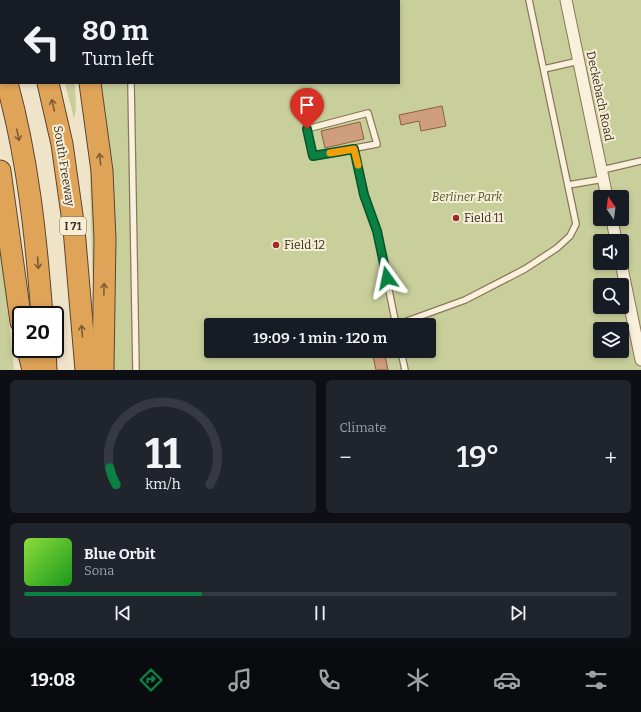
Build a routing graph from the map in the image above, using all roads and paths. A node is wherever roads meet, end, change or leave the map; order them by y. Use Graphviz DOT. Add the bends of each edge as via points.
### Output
graph roads {
  1 [pos="529,0"];
  2 [pos="566,0"];
  3 [pos="579,61"];
  4 [pos="544,68"];
  5 [pos="7,84"];
  6 [pos="48,84"];
  7 [pos="90,84"];
  8 [pos="131,84"];
  9 [pos="354,149"];
  10 [pos="641,161"];
  11 [pos="0,171"];
  12 [pos="603,174"];
  13 [pos="568,185"];
  14 [pos="606,190"];
  15 [pos="622,270"];
  16 [pos="19,306"];
  17 [pos="41,306"];
  18 [pos="395,318"];
  19 [pos="415,318"];
  20 [pos="30,358"];
  21 [pos="45,358"];
  22 [pos="402,358"];
  23 [pos="641,360"];
  24 [pos="33,370"];
  25 [pos="46,370"];
  26 [pos="86,370"];
  27 [pos="103,370"];
  28 [pos="136,370"];
  29 [pos="405,370"];
  1 -- 4 [label="lane"];
  2 -- 3 [label="street, Deckebach Road"];
  3 -- 4 [label="lane"];
  3 -- 12 [label="street, Deckebach Road"];
  4 -- 13 [label="lane"];
  5 -- 17 [label="highway, one-way" via="36,236"];
  26 -- 6 [label="highway, South Freeway / I 71, one-way" via="74,229 62,144"];
  27 -- 7 [label="highway, one-way" via="105,239 102,171"];
  8 -- 28 [label="lane"];
  9 -- 9 [label="lane" via="377,144 368,113 307,129 313,156"];
  9 -- 18 [label="lane" via="364,195 377,231"];
  10 -- 12 [label="lane"];
  11 -- 16 [label="highway"];
  12 -- 13 [label="lane"];
  12 -- 14 [label="street, Deckebach Road"];
  13 -- 19 [label="lane" via="576,224 570,236 557,248 525,269 465,300"];
  15 -- 23 [label="street"];
  20 -- 24 [label="highway"];
  21 -- 25 [label="highway"];
  22 -- 29 [label="lane"];
}
